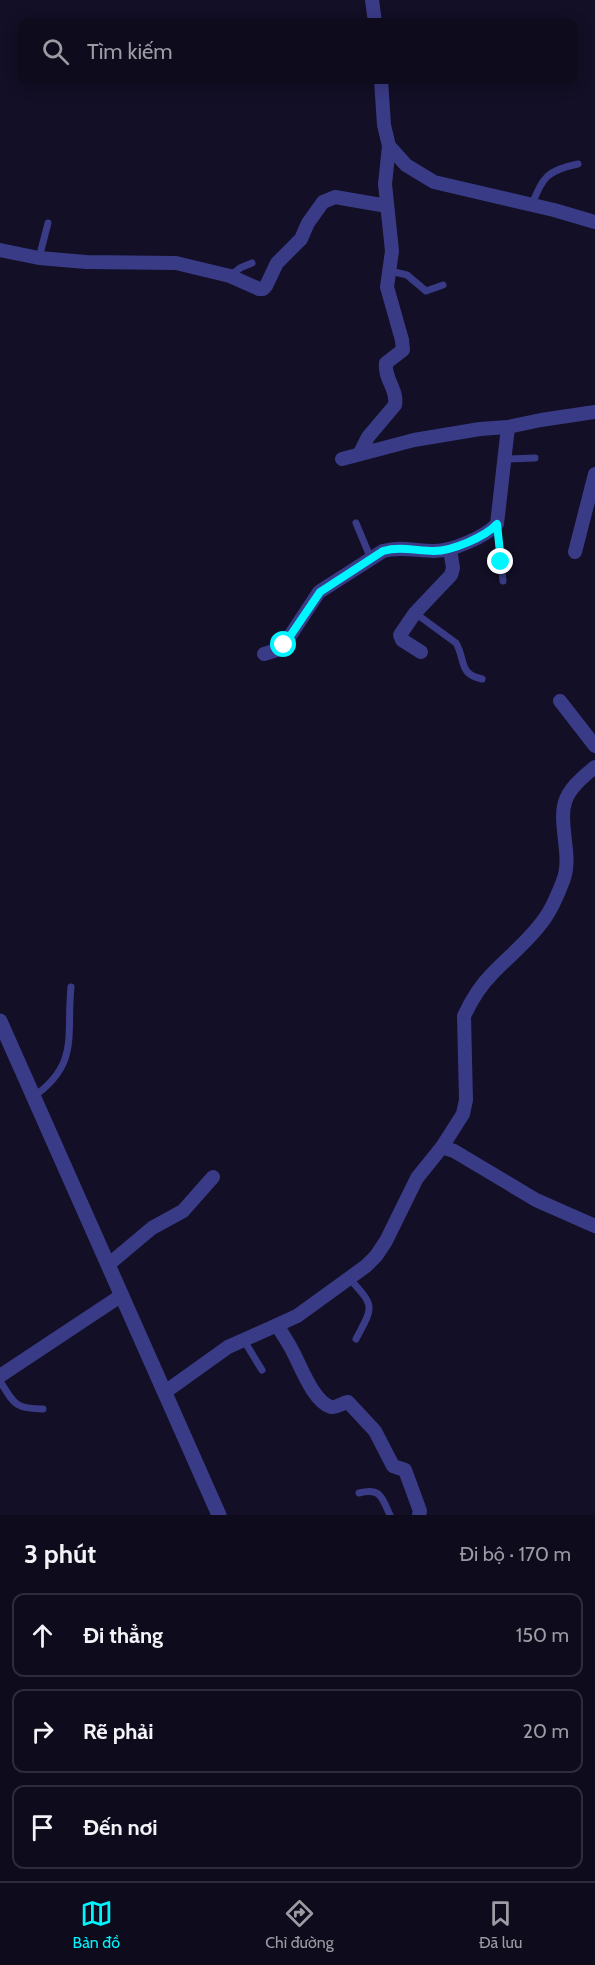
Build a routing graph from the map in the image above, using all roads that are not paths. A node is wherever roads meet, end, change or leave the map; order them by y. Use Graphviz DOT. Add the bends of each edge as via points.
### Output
graph roads {
  1 [pos="372,0"];
  2 [pos="374,18"];
  3 [pos="381,84"];
  4 [pos="389,146"];
  5 [pos="578,164"];
  6 [pos="532,205"];
  7 [pos="387,206"];
  8 [pos="595,222"];
  9 [pos="48,223"];
  10 [pos="0,250"];
  11 [pos="39,258"];
  12 [pos="252,263"];
  13 [pos="390,271"];
  14 [pos="230,276"];
  15 [pos="443,285"];
  16 [pos="595,412"];
  17 [pos="508,427"];
  18 [pos="360,453"];
  19 [pos="535,458"];
  20 [pos="342,459"];
  21 [pos="505,459"];
  22 [pos="595,474"];
  23 [pos="356,523"];
  24 [pos="497,524"];
  25 [pos="450,549"];
  26 [pos="575,552"];
  27 [pos="371,559"];
  28 [pos="503,581"];
  29 [pos="415,613"];
  30 [pos="421,652"];
  31 [pos="264,654"];
  32 [pos="482,679"];
  33 [pos="560,701"];
  34 [pos="595,746"];
  35 [pos="595,767"];
  36 [pos="71,987"];
  37 [pos="0,1021"];
  38 [pos="33,1097"];
  39 [pos="442,1147"];
  40 [pos="213,1177"];
  41 [pos="595,1226"];
  42 [pos="108,1266"];
  43 [pos="349,1278"];
  44 [pos="122,1295"];
  45 [pos="278,1326"];
  46 [pos="243,1339"];
  47 [pos="356,1339"];
  48 [pos="262,1370"];
  49 [pos="0,1376"];
  50 [pos="0,1381"];
  51 [pos="165,1392"];
  52 [pos="43,1409"];
  53 [pos="359,1493"];
  54 [pos="219,1515"];
  55 [pos="390,1515"];
  56 [pos="419,1515"];
  1 -- 2 [label="street"];
  3 -- 4 [label="street"];
  4 -- 6 [label="street" via="406,165 434,182"];
  4 -- 7 [label="street"];
  5 -- 6 [label="lane" via="546,176"];
  6 -- 8 [label="street"];
  7 -- 13 [label="street"];
  7 -- 14 [label="street" via="329,198 295,246 277,263 263,289"];
  9 -- 11 [label="lane"];
  10 -- 11 [label="street"];
  11 -- 14 [label="street" via="176,263"];
  12 -- 14 [label="lane"];
  13 -- 15 [label="lane" via="407,275 426,291"];
  13 -- 18 [label="street" via="387,287 403,350 386,363 385,369 395,405"];
  16 -- 17 [label="street"];
  17 -- 18 [label="street" via="414,440"];
  17 -- 21 [label="street"];
  18 -- 20 [label="street"];
  19 -- 21 [label="lane"];
  21 -- 24 [label="street"];
  22 -- 26 [label="street"];
  23 -- 27 [label="lane"];
  24 -- 25 [label="street" via="489,532"];
  24 -- 28 [label="lane"];
  25 -- 27 [label="street" via="393,548"];
  25 -- 29 [label="street" via="451,575"];
  27 -- 31 [label="street" via="320,592 284,645"];
  29 -- 30 [label="street" via="400,635"];
  29 -- 32 [label="lane" via="456,643 466,672"];
  33 -- 34 [label="street"];
  35 -- 39 [label="street" via="565,797 561,813 567,860 554,903 527,940 489,977 464,1016 466,1100 463,1114"];
  36 -- 38 [label="lane" via="64,1065 46,1088"];
  37 -- 38 [label="street"];
  38 -- 42 [label="street"];
  39 -- 41 [label="street" via="536,1200"];
  39 -- 43 [label="street" via="417,1178 376,1256"];
  40 -- 42 [label="street" via="183,1211 152,1228"];
  42 -- 44 [label="street"];
  43 -- 45 [label="street"];
  43 -- 47 [label="lane" via="370,1305"];
  44 -- 49 [label="street"];
  44 -- 51 [label="street"];
  45 -- 46 [label="street"];
  45 -- 56 [label="street" via="309,1385 325,1404 333,1408 348,1402 375,1431 393,1466 405,1470"];
  46 -- 48 [label="lane"];
  46 -- 51 [label="street"];
  50 -- 52 [label="lane" via="14,1404"];
  51 -- 54 [label="street"];
  53 -- 55 [label="lane" via="380,1494"];
}
